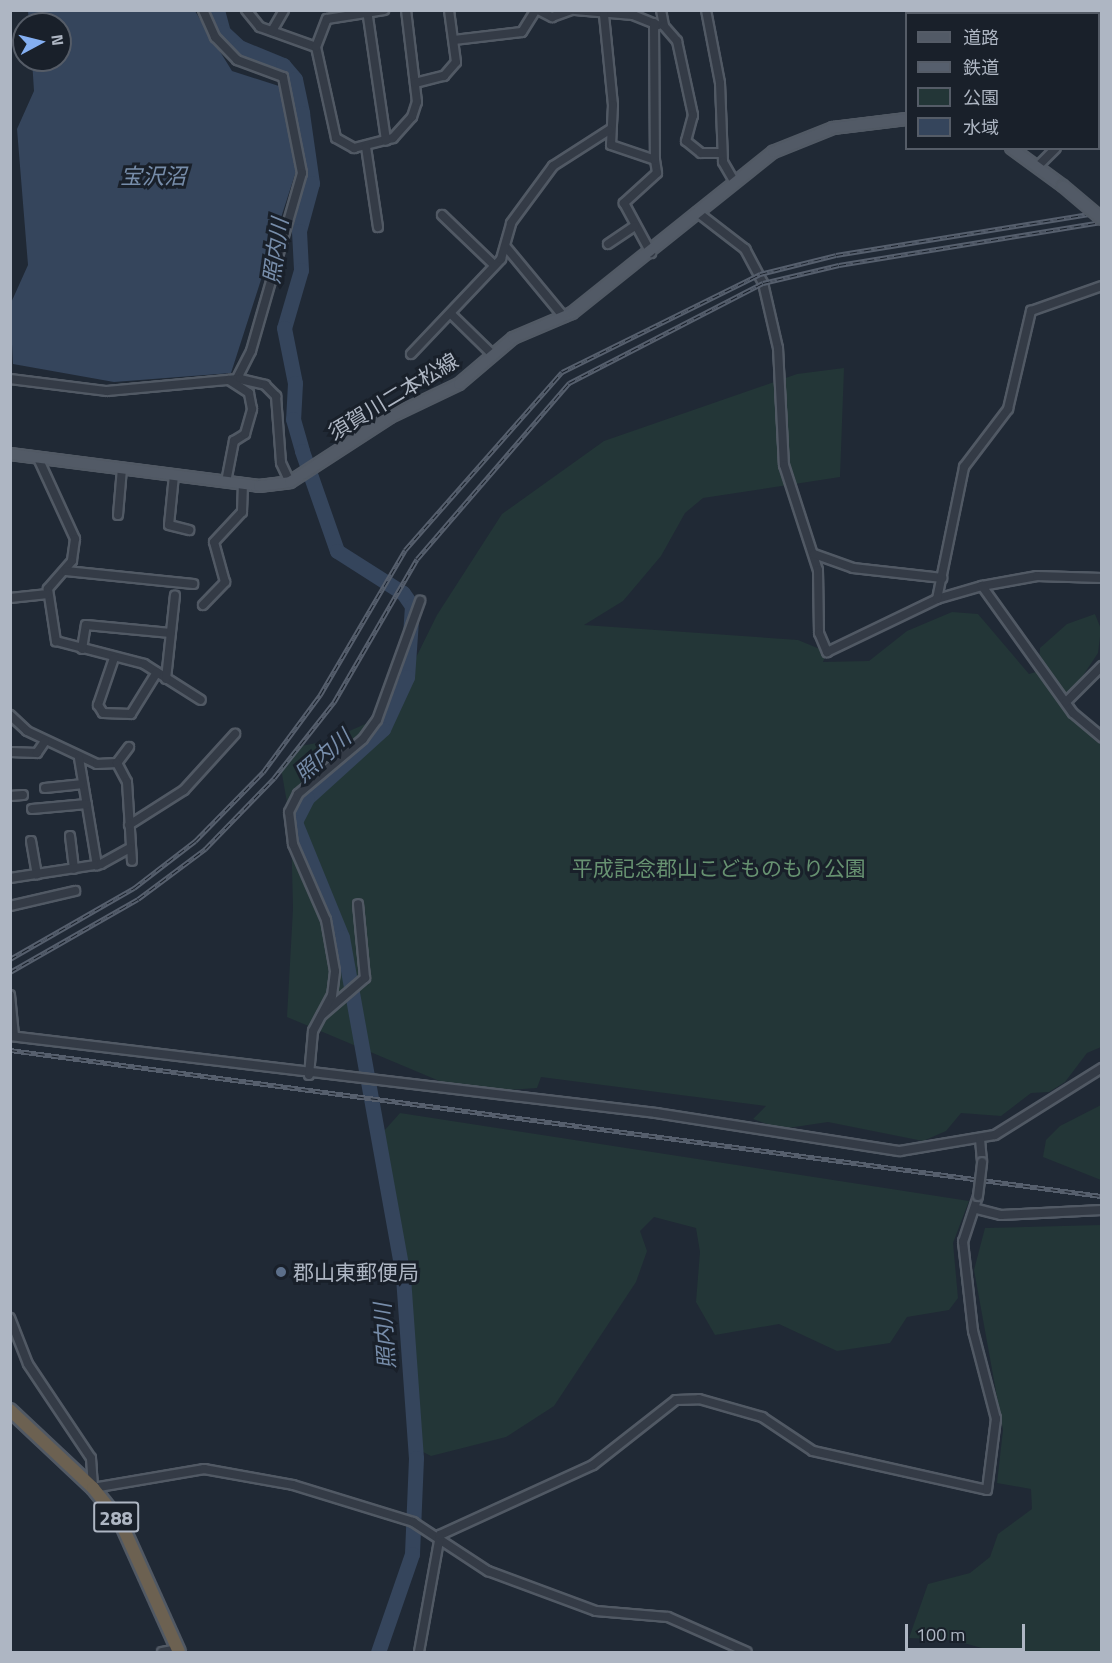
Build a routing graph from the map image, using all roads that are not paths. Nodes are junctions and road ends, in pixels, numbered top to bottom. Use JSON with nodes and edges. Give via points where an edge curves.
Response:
{"nodes":[{"id":1,"x":203,"y":10,"type":"edge"},
{"id":2,"x":246,"y":10,"type":"edge"},
{"id":3,"x":284,"y":10,"type":"edge"},
{"id":4,"x":384,"y":10,"type":"edge"},
{"id":5,"x":406,"y":10,"type":"edge"},
{"id":6,"x":449,"y":10,"type":"edge"},
{"id":7,"x":537,"y":10,"type":"edge"},
{"id":8,"x":570,"y":10,"type":"edge"},
{"id":9,"x":575,"y":10,"type":"edge"},
{"id":10,"x":661,"y":10,"type":"edge"},
{"id":11,"x":706,"y":10,"type":"edge"},
{"id":12,"x":367,"y":12,"type":"edge"},
{"id":13,"x":326,"y":15,"type":"edge"},
{"id":14,"x":604,"y":15,"type":"junction"},
{"id":15,"x":654,"y":23,"type":"junction"},
{"id":16,"x":664,"y":26,"type":"junction"},
{"id":17,"x":272,"y":31,"type":"junction"},
{"id":18,"x":454,"y":40,"type":"junction"},
{"id":19,"x":316,"y":47,"type":"junction"},
{"id":20,"x":415,"y":83,"type":"junction"},
{"id":21,"x":905,"y":119,"type":"edge"},
{"id":22,"x":609,"y":130,"type":"junction"},
{"id":23,"x":386,"y":141,"type":"junction"},
{"id":24,"x":366,"y":147,"type":"junction"},
{"id":25,"x":1014,"y":150,"type":"edge"},
{"id":26,"x":1054,"y":150,"type":"edge"},
{"id":27,"x":722,"y":153,"type":"junction"},
{"id":28,"x":655,"y":160,"type":"junction"},
{"id":29,"x":1038,"y":166,"type":"junction"},
{"id":30,"x":735,"y":183,"type":"junction"},
{"id":31,"x":697,"y":212,"type":"junction"},
{"id":32,"x":442,"y":215,"type":"dead end"},
{"id":33,"x":1101,"y":219,"type":"edge"},
{"id":34,"x":635,"y":226,"type":"junction"},
{"id":35,"x":378,"y":227,"type":"dead end"},
{"id":36,"x":608,"y":244,"type":"dead end"},
{"id":37,"x":506,"y":247,"type":"junction"},
{"id":38,"x":651,"y":253,"type":"junction"},
{"id":39,"x":494,"y":265,"type":"junction"},
{"id":40,"x":1101,"y":286,"type":"edge"},
{"id":41,"x":451,"y":314,"type":"junction"},
{"id":42,"x":564,"y":317,"type":"junction"},
{"id":43,"x":411,"y":354,"type":"dead end"},
{"id":44,"x":491,"y":354,"type":"junction"},
{"id":45,"x":10,"y":380,"type":"edge"},
{"id":46,"x":233,"y":380,"type":"junction"},
{"id":47,"x":10,"y":454,"type":"edge"},
{"id":48,"x":38,"y":458,"type":"junction"},
{"id":49,"x":122,"y":468,"type":"junction"},
{"id":50,"x":174,"y":475,"type":"junction"},
{"id":51,"x":294,"y":479,"type":"junction"},
{"id":52,"x":226,"y":482,"type":"junction"},
{"id":53,"x":243,"y":484,"type":"junction"},
{"id":54,"x":118,"y":515,"type":"dead end"},
{"id":55,"x":189,"y":530,"type":"dead end"},
{"id":56,"x":814,"y":554,"type":"junction"},
{"id":57,"x":66,"y":571,"type":"junction"},
{"id":58,"x":942,"y":578,"type":"junction"},
{"id":59,"x":1101,"y":578,"type":"edge"},
{"id":60,"x":193,"y":584,"type":"dead end"},
{"id":61,"x":982,"y":586,"type":"junction"},
{"id":62,"x":48,"y":594,"type":"junction"},
{"id":63,"x":175,"y":595,"type":"dead end"},
{"id":64,"x":10,"y":598,"type":"edge"},
{"id":65,"x":937,"y":599,"type":"junction"},
{"id":66,"x":420,"y":601,"type":"dead end"},
{"id":67,"x":202,"y":605,"type":"dead end"},
{"id":68,"x":171,"y":633,"type":"junction"},
{"id":69,"x":81,"y":649,"type":"junction"},
{"id":70,"x":114,"y":658,"type":"junction"},
{"id":71,"x":1101,"y":666,"type":"edge"},
{"id":72,"x":157,"y":672,"type":"junction"},
{"id":73,"x":166,"y":679,"type":"junction"},
{"id":74,"x":201,"y":700,"type":"dead end"},
{"id":75,"x":1066,"y":702,"type":"junction"},
{"id":76,"x":10,"y":715,"type":"edge"},
{"id":77,"x":235,"y":734,"type":"dead end"},
{"id":78,"x":1101,"y":737,"type":"edge"},
{"id":79,"x":45,"y":741,"type":"junction"},
{"id":80,"x":129,"y":747,"type":"dead end"},
{"id":81,"x":10,"y":752,"type":"edge"},
{"id":82,"x":79,"y":758,"type":"junction"},
{"id":83,"x":117,"y":763,"type":"junction"},
{"id":84,"x":81,"y":784,"type":"junction"},
{"id":85,"x":45,"y":788,"type":"dead end"},
{"id":86,"x":23,"y":795,"type":"dead end"},
{"id":87,"x":10,"y":796,"type":"edge"},
{"id":88,"x":87,"y":804,"type":"junction"},
{"id":89,"x":32,"y":809,"type":"dead end"},
{"id":90,"x":129,"y":825,"type":"junction"},
{"id":91,"x":70,"y":836,"type":"dead end"},
{"id":92,"x":31,"y":841,"type":"dead end"},
{"id":93,"x":130,"y":848,"type":"junction"},
{"id":94,"x":132,"y":861,"type":"dead end"},
{"id":95,"x":97,"y":865,"type":"junction"},
{"id":96,"x":74,"y":869,"type":"junction"},
{"id":97,"x":37,"y":874,"type":"junction"},
{"id":98,"x":10,"y":878,"type":"edge"},
{"id":99,"x":75,"y":891,"type":"dead end"},
{"id":100,"x":358,"y":904,"type":"dead end"},
{"id":101,"x":10,"y":906,"type":"edge"},
{"id":102,"x":10,"y":995,"type":"edge"},
{"id":103,"x":322,"y":1015,"type":"junction"},
{"id":104,"x":12,"y":1036,"type":"edge"},
{"id":105,"x":1101,"y":1068,"type":"edge"},
{"id":106,"x":309,"y":1075,"type":"junction"},
{"id":107,"x":980,"y":1139,"type":"junction"},
{"id":108,"x":977,"y":1209,"type":"junction"},
{"id":109,"x":1101,"y":1210,"type":"edge"},
{"id":110,"x":10,"y":1318,"type":"edge"},
{"id":111,"x":10,"y":1410,"type":"edge"},
{"id":112,"x":93,"y":1488,"type":"junction"},
{"id":113,"x":439,"y":1537,"type":"junction"},
{"id":114,"x":178,"y":1651,"type":"edge"},
{"id":115,"x":162,"y":1653,"type":"edge"},
{"id":116,"x":419,"y":1653,"type":"edge"},
{"id":117,"x":747,"y":1653,"type":"edge"}],
"edges":[{"from":1,"to":46,"type":"street","via":[[215,38],[237,60],[283,77],[302,173],[251,351]]},
{"from":2,"to":17,"type":"street","via":[[255,23]]},
{"from":3,"to":17,"type":"street"},
{"from":4,"to":12,"type":"street"},
{"from":5,"to":20,"type":"street"},
{"from":6,"to":18,"type":"street"},
{"from":7,"to":8,"type":"street","via":[[552,17]]},
{"from":7,"to":18,"type":"street","via":[[522,32]]},
{"from":9,"to":14,"type":"street"},
{"from":10,"to":16,"type":"street"},
{"from":11,"to":27,"type":"street","via":[[720,83]]},
{"from":12,"to":13,"type":"street"},
{"from":12,"to":23,"type":"street"},
{"from":13,"to":19,"type":"street"},
{"from":14,"to":15,"type":"street","via":[[633,15]]},
{"from":14,"to":22,"type":"street","via":[[613,105]]},
{"from":15,"to":16,"type":"street"},
{"from":15,"to":28,"type":"street"},
{"from":16,"to":27,"type":"street","via":[[677,41],[693,115],[686,141],[701,153]]},
{"from":17,"to":19,"type":"street"},
{"from":18,"to":20,"type":"street","via":[[456,63],[450,73]]},
{"from":19,"to":24,"type":"street","via":[[336,138],[347,146]]},
{"from":20,"to":23,"type":"street","via":[[412,117]]},
{"from":21,"to":30,"type":"main road","name":"須賀川二本松線","via":[[833,128],[792,141]]},
{"from":22,"to":28,"type":"street","via":[[615,150]]},
{"from":22,"to":37,"type":"street","via":[[553,166],[511,223]]},
{"from":23,"to":24,"type":"street"},
{"from":24,"to":35,"type":"street"},
{"from":25,"to":29,"type":"main road"},
{"from":26,"to":29,"type":"street"},
{"from":27,"to":30,"type":"street"},
{"from":28,"to":34,"type":"street","via":[[657,173],[624,203]]},
{"from":29,"to":33,"type":"main road","bridge":true},
{"from":30,"to":31,"type":"main road","name":"須賀川二本松線"},
{"from":31,"to":38,"type":"main road","name":"須賀川二本松線"},
{"from":31,"to":56,"type":"street","via":[[744,249],[763,283],[778,348],[784,465]]},
{"from":32,"to":39,"type":"street"},
{"from":34,"to":36,"type":"street"},
{"from":34,"to":38,"type":"street"},
{"from":37,"to":39,"type":"street"},
{"from":37,"to":42,"type":"street"},
{"from":38,"to":42,"type":"main road","name":"須賀川二本松線"},
{"from":39,"to":41,"type":"street"},
{"from":40,"to":58,"type":"street","via":[[1031,311],[1008,410],[964,466]]},
{"from":41,"to":43,"type":"street"},
{"from":41,"to":44,"type":"street"},
{"from":42,"to":44,"type":"main road","name":"須賀川二本松線"},
{"from":44,"to":51,"type":"main road","name":"須賀川二本松線","via":[[459,384],[390,417]]},
{"from":45,"to":46,"type":"street","via":[[107,391]]},
{"from":46,"to":51,"type":"street","via":[[265,385],[276,396],[279,456]]},
{"from":46,"to":52,"type":"street","via":[[249,393],[252,409],[245,434],[234,441]]},
{"from":47,"to":48,"type":"main road"},
{"from":48,"to":49,"type":"main road"},
{"from":48,"to":57,"type":"street","via":[[75,539]]},
{"from":49,"to":50,"type":"main road"},
{"from":49,"to":54,"type":"street"},
{"from":50,"to":52,"type":"main road"},
{"from":50,"to":55,"type":"street","via":[[169,525]]},
{"from":51,"to":53,"type":"main road"},
{"from":52,"to":53,"type":"main road"},
{"from":53,"to":67,"type":"street","via":[[242,512],[214,542],[225,582]]},
{"from":56,"to":58,"type":"street","via":[[853,568]]},
{"from":56,"to":65,"type":"street","via":[[819,638],[827,652]]},
{"from":57,"to":60,"type":"street"},
{"from":57,"to":62,"type":"street"},
{"from":58,"to":65,"type":"street"},
{"from":59,"to":61,"type":"street","via":[[1037,576]]},
{"from":61,"to":65,"type":"street"},
{"from":61,"to":75,"type":"street"},
{"from":62,"to":64,"type":"street"},
{"from":62,"to":69,"type":"street","via":[[56,641]]},
{"from":63,"to":68,"type":"street"},
{"from":66,"to":103,"type":"street","via":[[377,720],[363,739],[298,794],[289,812],[293,844],[331,941],[334,989]]},
{"from":68,"to":69,"type":"street","via":[[86,625]]},
{"from":68,"to":73,"type":"street"},
{"from":69,"to":70,"type":"street"},
{"from":70,"to":72,"type":"street"},
{"from":70,"to":72,"type":"street","via":[[98,703],[103,713],[131,714]]},
{"from":71,"to":75,"type":"street"},
{"from":72,"to":73,"type":"street"},
{"from":73,"to":74,"type":"street"},
{"from":75,"to":78,"type":"street"},
{"from":76,"to":79,"type":"street"},
{"from":77,"to":90,"type":"street","via":[[184,790]]},
{"from":79,"to":81,"type":"street","via":[[37,753]]},
{"from":79,"to":82,"type":"street"},
{"from":80,"to":83,"type":"street"},
{"from":82,"to":83,"type":"street"},
{"from":82,"to":84,"type":"street"},
{"from":83,"to":90,"type":"street","via":[[127,782]]},
{"from":84,"to":85,"type":"street"},
{"from":84,"to":88,"type":"street"},
{"from":86,"to":87,"type":"street"},
{"from":88,"to":89,"type":"street"},
{"from":88,"to":95,"type":"street"},
{"from":90,"to":93,"type":"street"},
{"from":91,"to":96,"type":"street"},
{"from":92,"to":97,"type":"street"},
{"from":93,"to":94,"type":"street"},
{"from":93,"to":95,"type":"street"},
{"from":95,"to":96,"type":"street"},
{"from":96,"to":97,"type":"street"},
{"from":97,"to":98,"type":"street"},
{"from":99,"to":101,"type":"street"},
{"from":100,"to":103,"type":"street","via":[[365,978]]},
{"from":102,"to":104,"type":"street"},
{"from":103,"to":106,"type":"street","via":[[313,1031]]},
{"from":104,"to":106,"type":"street"},
{"from":105,"to":107,"type":"street","via":[[1008,1130]]},
{"from":106,"to":107,"type":"street","via":[[656,1113],[900,1151]]},
{"from":107,"to":108,"type":"street","bridge":true},
{"from":108,"to":109,"type":"street","via":[[1001,1215]]},
{"from":108,"to":113,"type":"street","via":[[963,1242],[973,1332],[996,1419],[987,1490],[813,1451],[762,1417],[686,1399],[659,1410],[594,1465]]},
{"from":110,"to":112,"type":"street","via":[[32,1371],[91,1458]]},
{"from":111,"to":112,"type":"highway","number":"288"},
{"from":112,"to":113,"type":"street","via":[[215,1469],[332,1495],[413,1522]]},
{"from":112,"to":114,"type":"highway","number":"288","via":[[121,1523]]},
{"from":113,"to":116,"type":"street"},
{"from":113,"to":117,"type":"street","via":[[502,1576],[603,1613],[668,1617]]},
{"from":114,"to":115,"type":"street"}]}
